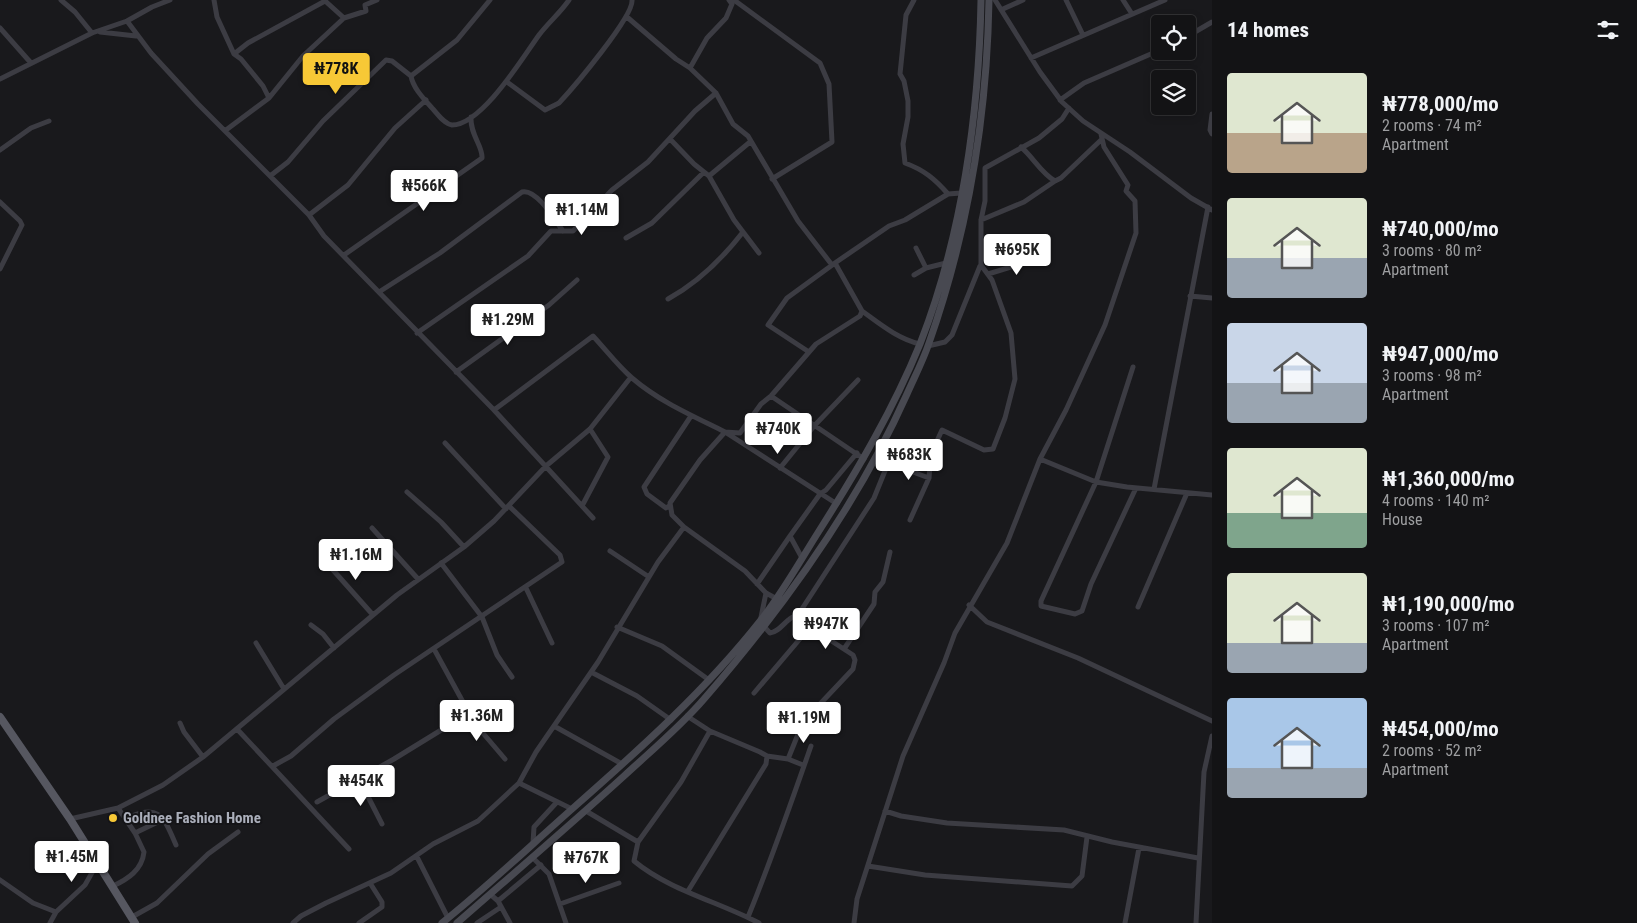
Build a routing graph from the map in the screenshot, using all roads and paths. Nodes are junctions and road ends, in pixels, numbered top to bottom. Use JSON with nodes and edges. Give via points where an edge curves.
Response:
{"nodes":[{"id":1,"x":61,"y":0,"type":"edge"},
{"id":2,"x":170,"y":0,"type":"edge"},
{"id":3,"x":214,"y":0,"type":"edge"},
{"id":4,"x":324,"y":0,"type":"edge"},
{"id":5,"x":376,"y":0,"type":"edge"},
{"id":6,"x":490,"y":0,"type":"edge"},
{"id":7,"x":569,"y":0,"type":"edge"},
{"id":8,"x":632,"y":0,"type":"edge"},
{"id":9,"x":729,"y":0,"type":"edge"},
{"id":10,"x":734,"y":0,"type":"edge"},
{"id":11,"x":914,"y":0,"type":"edge"},
{"id":12,"x":981,"y":0,"type":"edge"},
{"id":13,"x":989,"y":0,"type":"edge"},
{"id":14,"x":995,"y":0,"type":"edge"},
{"id":15,"x":1023,"y":0,"type":"edge"},
{"id":16,"x":1066,"y":0,"type":"edge"},
{"id":17,"x":1124,"y":0,"type":"edge"},
{"id":18,"x":1165,"y":0,"type":"edge"},
{"id":19,"x":1002,"y":9,"type":"junction"},
{"id":20,"x":1132,"y":14,"type":"junction"},
{"id":21,"x":627,"y":17,"type":"junction"},
{"id":22,"x":344,"y":18,"type":"junction"},
{"id":23,"x":127,"y":21,"type":"junction"},
{"id":24,"x":1212,"y":22,"type":"edge"},
{"id":25,"x":0,"y":28,"type":"edge"},
{"id":26,"x":1196,"y":31,"type":"edge"},
{"id":27,"x":94,"y":32,"type":"junction"},
{"id":28,"x":1083,"y":35,"type":"junction"},
{"id":29,"x":136,"y":36,"type":"junction"},
{"id":30,"x":234,"y":54,"type":"junction"},
{"id":31,"x":1151,"y":54,"type":"edge"},
{"id":32,"x":1032,"y":58,"type":"junction"},
{"id":33,"x":31,"y":63,"type":"junction"},
{"id":34,"x":690,"y":68,"type":"junction"},
{"id":35,"x":411,"y":76,"type":"junction"},
{"id":36,"x":0,"y":79,"type":"edge"},
{"id":37,"x":507,"y":82,"type":"junction"},
{"id":38,"x":716,"y":93,"type":"junction"},
{"id":39,"x":269,"y":98,"type":"junction"},
{"id":40,"x":426,"y":100,"type":"junction"},
{"id":41,"x":1060,"y":100,"type":"junction"},
{"id":42,"x":1069,"y":108,"type":"junction"},
{"id":43,"x":1212,"y":114,"type":"edge"},
{"id":44,"x":471,"y":116,"type":"junction"},
{"id":45,"x":49,"y":121,"type":"dead end"},
{"id":46,"x":226,"y":130,"type":"junction"},
{"id":47,"x":1212,"y":134,"type":"edge"},
{"id":48,"x":1101,"y":137,"type":"junction"},
{"id":49,"x":670,"y":139,"type":"junction"},
{"id":50,"x":750,"y":142,"type":"junction"},
{"id":51,"x":1021,"y":147,"type":"junction"},
{"id":52,"x":0,"y":150,"type":"edge"},
{"id":53,"x":706,"y":174,"type":"junction"},
{"id":54,"x":270,"y":176,"type":"junction"},
{"id":55,"x":772,"y":179,"type":"junction"},
{"id":56,"x":1055,"y":181,"type":"junction"},
{"id":57,"x":961,"y":193,"type":"junction"},
{"id":58,"x":948,"y":194,"type":"junction"},
{"id":59,"x":0,"y":202,"type":"edge"},
{"id":60,"x":1210,"y":209,"type":"edge"},
{"id":61,"x":309,"y":215,"type":"junction"},
{"id":62,"x":981,"y":220,"type":"junction"},
{"id":63,"x":563,"y":230,"type":"junction"},
{"id":64,"x":743,"y":232,"type":"junction"},
{"id":65,"x":626,"y":238,"type":"dead end"},
{"id":66,"x":916,"y":248,"type":"dead end"},
{"id":67,"x":759,"y":253,"type":"dead end"},
{"id":68,"x":344,"y":255,"type":"junction"},
{"id":69,"x":1041,"y":258,"type":"dead end"},
{"id":70,"x":835,"y":263,"type":"junction"},
{"id":71,"x":946,"y":263,"type":"junction"},
{"id":72,"x":980,"y":265,"type":"junction"},
{"id":73,"x":926,"y":268,"type":"junction"},
{"id":74,"x":0,"y":269,"type":"edge"},
{"id":75,"x":988,"y":274,"type":"junction"},
{"id":76,"x":914,"y":275,"type":"dead end"},
{"id":77,"x":577,"y":280,"type":"dead end"},
{"id":78,"x":379,"y":292,"type":"junction"},
{"id":79,"x":1190,"y":296,"type":"junction"},
{"id":80,"x":1212,"y":298,"type":"edge"},
{"id":81,"x":668,"y":299,"type":"dead end"},
{"id":82,"x":862,"y":310,"type":"junction"},
{"id":83,"x":417,"y":333,"type":"junction"},
{"id":84,"x":920,"y":344,"type":"junction"},
{"id":85,"x":928,"y":346,"type":"junction"},
{"id":86,"x":809,"y":352,"type":"junction"},
{"id":87,"x":1133,"y":367,"type":"dead end"},
{"id":88,"x":456,"y":372,"type":"junction"},
{"id":89,"x":631,"y":377,"type":"junction"},
{"id":90,"x":858,"y":380,"type":"dead end"},
{"id":91,"x":771,"y":396,"type":"junction"},
{"id":92,"x":494,"y":410,"type":"junction"},
{"id":93,"x":691,"y":416,"type":"junction"},
{"id":94,"x":816,"y":425,"type":"junction"},
{"id":95,"x":590,"y":429,"type":"junction"},
{"id":96,"x":725,"y":432,"type":"junction"},
{"id":97,"x":445,"y":443,"type":"dead end"},
{"id":98,"x":857,"y":453,"type":"junction"},
{"id":99,"x":878,"y":454,"type":"junction"},
{"id":100,"x":864,"y":459,"type":"junction"},
{"id":101,"x":1040,"y":459,"type":"junction"},
{"id":102,"x":889,"y":461,"type":"junction"},
{"id":103,"x":546,"y":466,"type":"junction"},
{"id":104,"x":780,"y":468,"type":"junction"},
{"id":105,"x":928,"y":478,"type":"junction"},
{"id":106,"x":1096,"y":482,"type":"junction"},
{"id":107,"x":1136,"y":488,"type":"junction"},
{"id":108,"x":1154,"y":490,"type":"junction"},
{"id":109,"x":407,"y":492,"type":"dead end"},
{"id":110,"x":1187,"y":493,"type":"junction"},
{"id":111,"x":820,"y":494,"type":"junction"},
{"id":112,"x":1212,"y":495,"type":"edge"},
{"id":113,"x":837,"y":504,"type":"junction"},
{"id":114,"x":582,"y":506,"type":"junction"},
{"id":115,"x":669,"y":506,"type":"junction"},
{"id":116,"x":508,"y":508,"type":"junction"},
{"id":117,"x":593,"y":518,"type":"dead end"},
{"id":118,"x":910,"y":520,"type":"dead end"},
{"id":119,"x":684,"y":527,"type":"junction"},
{"id":120,"x":372,"y":528,"type":"dead end"},
{"id":121,"x":790,"y":536,"type":"junction"},
{"id":122,"x":464,"y":547,"type":"junction"},
{"id":123,"x":610,"y":551,"type":"dead end"},
{"id":124,"x":890,"y":552,"type":"dead end"},
{"id":125,"x":802,"y":558,"type":"junction"},
{"id":126,"x":325,"y":561,"type":"dead end"},
{"id":127,"x":441,"y":563,"type":"junction"},
{"id":128,"x":649,"y":577,"type":"junction"},
{"id":129,"x":418,"y":579,"type":"junction"},
{"id":130,"x":757,"y":584,"type":"junction"},
{"id":131,"x":526,"y":588,"type":"junction"},
{"id":132,"x":766,"y":593,"type":"junction"},
{"id":133,"x":777,"y":599,"type":"junction"},
{"id":134,"x":969,"y":605,"type":"junction"},
{"id":135,"x":1138,"y":607,"type":"dead end"},
{"id":136,"x":373,"y":615,"type":"junction"},
{"id":137,"x":798,"y":615,"type":"junction"},
{"id":138,"x":482,"y":617,"type":"junction"},
{"id":139,"x":760,"y":622,"type":"junction"},
{"id":140,"x":312,"y":625,"type":"dead end"},
{"id":141,"x":618,"y":627,"type":"junction"},
{"id":142,"x":810,"y":627,"type":"junction"},
{"id":143,"x":764,"y":629,"type":"junction"},
{"id":144,"x":256,"y":643,"type":"dead end"},
{"id":145,"x":552,"y":643,"type":"dead end"},
{"id":146,"x":334,"y":648,"type":"junction"},
{"id":147,"x":434,"y":649,"type":"junction"},
{"id":148,"x":844,"y":649,"type":"junction"},
{"id":149,"x":591,"y":672,"type":"junction"},
{"id":150,"x":512,"y":677,"type":"dead end"},
{"id":151,"x":709,"y":680,"type":"junction"},
{"id":152,"x":284,"y":689,"type":"junction"},
{"id":153,"x":754,"y":693,"type":"dead end"},
{"id":154,"x":465,"y":712,"type":"junction"},
{"id":155,"x":687,"y":716,"type":"junction"},
{"id":156,"x":0,"y":717,"type":"edge"},
{"id":157,"x":671,"y":720,"type":"junction"},
{"id":158,"x":1212,"y":721,"type":"edge"},
{"id":159,"x":180,"y":723,"type":"dead end"},
{"id":160,"x":554,"y":726,"type":"junction"},
{"id":161,"x":236,"y":729,"type":"junction"},
{"id":162,"x":710,"y":731,"type":"junction"},
{"id":163,"x":1212,"y":736,"type":"edge"},
{"id":164,"x":811,"y":746,"type":"dead end"},
{"id":165,"x":767,"y":756,"type":"junction"},
{"id":166,"x":203,"y":758,"type":"junction"},
{"id":167,"x":505,"y":759,"type":"dead end"},
{"id":168,"x":788,"y":759,"type":"junction"},
{"id":169,"x":622,"y":764,"type":"junction"},
{"id":170,"x":803,"y":765,"type":"junction"},
{"id":171,"x":273,"y":766,"type":"junction"},
{"id":172,"x":359,"y":779,"type":"junction"},
{"id":173,"x":519,"y":783,"type":"junction"},
{"id":174,"x":317,"y":802,"type":"dead end"},
{"id":175,"x":557,"y":802,"type":"junction"},
{"id":176,"x":118,"y":808,"type":"junction"},
{"id":177,"x":572,"y":809,"type":"junction"},
{"id":178,"x":586,"y":811,"type":"junction"},
{"id":179,"x":885,"y":812,"type":"junction"},
{"id":180,"x":70,"y":819,"type":"junction"},
{"id":181,"x":125,"y":819,"type":"junction"},
{"id":182,"x":164,"y":819,"type":"junction"},
{"id":183,"x":382,"y":824,"type":"dead end"},
{"id":184,"x":238,"y":832,"type":"dead end"},
{"id":185,"x":135,"y":833,"type":"junction"},
{"id":186,"x":1087,"y":837,"type":"junction"},
{"id":187,"x":638,"y":842,"type":"junction"},
{"id":188,"x":176,"y":844,"type":"dead end"},
{"id":189,"x":533,"y":844,"type":"junction"},
{"id":190,"x":1139,"y":848,"type":"junction"},
{"id":191,"x":350,"y":849,"type":"dead end"},
{"id":192,"x":417,"y":857,"type":"junction"},
{"id":193,"x":532,"y":858,"type":"junction"},
{"id":194,"x":1198,"y":858,"type":"junction"},
{"id":195,"x":98,"y":862,"type":"junction"},
{"id":196,"x":541,"y":865,"type":"junction"},
{"id":197,"x":868,"y":866,"type":"junction"},
{"id":198,"x":0,"y":880,"type":"edge"},
{"id":199,"x":370,"y":883,"type":"junction"},
{"id":200,"x":619,"y":883,"type":"dead end"},
{"id":201,"x":113,"y":886,"type":"junction"},
{"id":202,"x":688,"y":891,"type":"junction"},
{"id":203,"x":490,"y":894,"type":"junction"},
{"id":204,"x":498,"y":901,"type":"junction"},
{"id":205,"x":560,"y":904,"type":"junction"},
{"id":206,"x":502,"y":907,"type":"junction"},
{"id":207,"x":56,"y":912,"type":"junction"},
{"id":208,"x":748,"y":917,"type":"junction"},
{"id":209,"x":133,"y":920,"type":"edge"},
{"id":210,"x":445,"y":921,"type":"edge"},
{"id":211,"x":50,"y":923,"type":"edge"},
{"id":212,"x":293,"y":923,"type":"edge"},
{"id":213,"x":359,"y":923,"type":"edge"},
{"id":214,"x":457,"y":923,"type":"edge"},
{"id":215,"x":477,"y":923,"type":"edge"},
{"id":216,"x":510,"y":923,"type":"edge"},
{"id":217,"x":566,"y":923,"type":"edge"},
{"id":218,"x":760,"y":923,"type":"edge"},
{"id":219,"x":854,"y":923,"type":"edge"},
{"id":220,"x":1125,"y":923,"type":"edge"},
{"id":221,"x":1196,"y":923,"type":"edge"}],
"edges":[{"from":1,"to":27,"type":"street"},
{"from":2,"to":23,"type":"street"},
{"from":3,"to":30,"type":"street","via":[[226,40]]},
{"from":4,"to":22,"type":"street"},
{"from":4,"to":30,"type":"street"},
{"from":5,"to":22,"type":"street","via":[[365,5],[366,11]]},
{"from":6,"to":35,"type":"street","via":[[457,40]]},
{"from":7,"to":37,"type":"street","via":[[515,66]]},
{"from":8,"to":21,"type":"street","via":[[632,9]]},
{"from":9,"to":34,"type":"street","via":[[732,4],[726,18],[707,38]]},
{"from":10,"to":55,"type":"street","via":[[820,63],[829,84],[832,142]]},
{"from":11,"to":58,"type":"street","via":[[906,15],[900,74],[908,101],[903,144],[905,164],[921,169]]},
{"from":12,"to":57,"type":"main road","via":[[979,71],[972,136]]},
{"from":13,"to":85,"type":"main road","via":[[988,60],[970,200]]},
{"from":14,"to":19,"type":"street"},
{"from":15,"to":19,"type":"street"},
{"from":16,"to":28,"type":"street"},
{"from":17,"to":20,"type":"street"},
{"from":18,"to":20,"type":"street"},
{"from":19,"to":32,"type":"street"},
{"from":20,"to":28,"type":"street"},
{"from":21,"to":34,"type":"street"},
{"from":21,"to":37,"type":"street","via":[[571,90],[551,109],[542,109]]},
{"from":22,"to":39,"type":"street","via":[[304,56]]},
{"from":23,"to":27,"type":"street"},
{"from":23,"to":29,"type":"street"},
{"from":24,"to":26,"type":"street"},
{"from":25,"to":33,"type":"street"},
{"from":27,"to":29,"type":"street"},
{"from":27,"to":33,"type":"street"},
{"from":28,"to":32,"type":"street"},
{"from":29,"to":46,"type":"street"},
{"from":30,"to":39,"type":"street","via":[[263,86]]},
{"from":31,"to":41,"type":"street","via":[[1084,83]]},
{"from":32,"to":41,"type":"street"},
{"from":33,"to":36,"type":"street"},
{"from":34,"to":38,"type":"street"},
{"from":35,"to":40,"type":"street"},
{"from":35,"to":54,"type":"street","via":[[392,61],[382,62],[323,121],[288,162]]},
{"from":37,"to":44,"type":"street"},
{"from":38,"to":49,"type":"street"},
{"from":38,"to":50,"type":"street","via":[[733,124],[748,136]]},
{"from":39,"to":46,"type":"street"},
{"from":40,"to":44,"type":"street","via":[[450,124]]},
{"from":40,"to":61,"type":"street","via":[[395,128],[348,185]]},
{"from":41,"to":42,"type":"street"},
{"from":42,"to":48,"type":"street"},
{"from":42,"to":51,"type":"street","via":[[1062,119],[1039,138]]},
{"from":43,"to":47,"type":"street"},
{"from":44,"to":68,"type":"street","via":[[472,133],[482,158]]},
{"from":45,"to":52,"type":"street","via":[[31,128]]},
{"from":46,"to":54,"type":"street"},
{"from":48,"to":56,"type":"street"},
{"from":48,"to":60,"type":"street","via":[[1130,152]]},
{"from":48,"to":101,"type":"street","via":[[1128,185],[1126,191],[1135,201],[1136,233],[1105,325]]},
{"from":49,"to":53,"type":"street"},
{"from":49,"to":63,"type":"street","via":[[648,162],[612,190],[573,231]]},
{"from":50,"to":53,"type":"street"},
{"from":50,"to":55,"type":"street"},
{"from":51,"to":56,"type":"street"},
{"from":51,"to":62,"type":"street","via":[[985,168],[985,201]]},
{"from":53,"to":64,"type":"street"},
{"from":53,"to":65,"type":"street","via":[[652,223]]},
{"from":54,"to":61,"type":"street"},
{"from":55,"to":70,"type":"street","via":[[801,225],[832,265]]},
{"from":56,"to":62,"type":"street","via":[[1024,202]]},
{"from":57,"to":58,"type":"street"},
{"from":57,"to":71,"type":"main road"},
{"from":58,"to":70,"type":"street","via":[[889,226]]},
{"from":59,"to":74,"type":"street","via":[[22,226]]},
{"from":60,"to":79,"type":"street"},
{"from":61,"to":68,"type":"street","via":[[324,236]]},
{"from":62,"to":72,"type":"street"},
{"from":63,"to":78,"type":"street","via":[[543,204],[530,193],[522,192],[440,253]]},
{"from":63,"to":83,"type":"street","via":[[551,231],[528,256]]},
{"from":64,"to":67,"type":"street"},
{"from":64,"to":81,"type":"street","via":[[721,260]]},
{"from":66,"to":73,"type":"street"},
{"from":68,"to":78,"type":"street"},
{"from":69,"to":75,"type":"street"},
{"from":70,"to":82,"type":"street"},
{"from":70,"to":86,"type":"street","via":[[787,298],[768,325]]},
{"from":71,"to":73,"type":"street"},
{"from":71,"to":84,"type":"main road"},
{"from":72,"to":75,"type":"street"},
{"from":72,"to":85,"type":"street","via":[[952,335],[945,342]]},
{"from":73,"to":76,"type":"street"},
{"from":75,"to":105,"type":"street","via":[[1012,339],[1016,379],[993,449],[984,450],[942,430],[932,454]]},
{"from":77,"to":88,"type":"street","via":[[549,305]]},
{"from":78,"to":83,"type":"street"},
{"from":79,"to":80,"type":"street"},
{"from":79,"to":108,"type":"street"},
{"from":82,"to":84,"type":"street","via":[[908,341]]},
{"from":82,"to":86,"type":"street","via":[[860,316],[825,337]]},
{"from":83,"to":88,"type":"street"},
{"from":84,"to":100,"type":"main road"},
{"from":85,"to":99,"type":"main road"},
{"from":86,"to":91,"type":"street"},
{"from":87,"to":106,"type":"street"},
{"from":88,"to":92,"type":"street"},
{"from":89,"to":92,"type":"street","via":[[592,336]]},
{"from":89,"to":93,"type":"street"},
{"from":89,"to":95,"type":"street"},
{"from":90,"to":94,"type":"street"},
{"from":91,"to":94,"type":"street"},
{"from":91,"to":96,"type":"street","via":[[761,404],[740,433]]},
{"from":92,"to":103,"type":"street"},
{"from":93,"to":96,"type":"street"},
{"from":93,"to":115,"type":"street","via":[[644,487],[647,494],[666,508]]},
{"from":94,"to":98,"type":"street"},
{"from":94,"to":104,"type":"street"},
{"from":95,"to":103,"type":"street"},
{"from":95,"to":114,"type":"street","via":[[608,456]]},
{"from":96,"to":104,"type":"street"},
{"from":96,"to":115,"type":"street","via":[[700,460]]},
{"from":97,"to":116,"type":"street"},
{"from":98,"to":100,"type":"street"},
{"from":98,"to":111,"type":"street"},
{"from":99,"to":102,"type":"street"},
{"from":99,"to":143,"type":"main road","via":[[816,557]]},
{"from":100,"to":113,"type":"main road"},
{"from":101,"to":106,"type":"street"},
{"from":101,"to":134,"type":"street","via":[[1007,543]]},
{"from":102,"to":105,"type":"street"},
{"from":102,"to":137,"type":"street","via":[[874,498]]},
{"from":103,"to":114,"type":"street"},
{"from":103,"to":116,"type":"street"},
{"from":104,"to":111,"type":"street"},
{"from":105,"to":118,"type":"street"},
{"from":106,"to":107,"type":"street"},
{"from":106,"to":107,"type":"street","via":[[1041,601],[1044,608],[1076,614],[1082,611],[1091,584]]},
{"from":107,"to":108,"type":"street"},
{"from":108,"to":110,"type":"street"},
{"from":109,"to":122,"type":"street"},
{"from":110,"to":112,"type":"street"},
{"from":110,"to":135,"type":"street"},
{"from":111,"to":113,"type":"street"},
{"from":111,"to":121,"type":"street"},
{"from":113,"to":125,"type":"main road"},
{"from":114,"to":117,"type":"street"},
{"from":115,"to":119,"type":"street","via":[[672,515]]},
{"from":116,"to":122,"type":"street"},
{"from":116,"to":131,"type":"street","via":[[562,558],[562,562]]},
{"from":119,"to":128,"type":"street"},
{"from":119,"to":130,"type":"street"},
{"from":120,"to":129,"type":"street"},
{"from":121,"to":125,"type":"street"},
{"from":121,"to":130,"type":"street"},
{"from":122,"to":127,"type":"street"},
{"from":123,"to":128,"type":"street"},
{"from":124,"to":148,"type":"street","via":[[883,582],[875,592],[874,604]]},
{"from":125,"to":133,"type":"main road"},
{"from":126,"to":136,"type":"street"},
{"from":127,"to":129,"type":"street"},
{"from":127,"to":138,"type":"street"},
{"from":128,"to":141,"type":"street"},
{"from":129,"to":136,"type":"street"},
{"from":130,"to":132,"type":"street"},
{"from":131,"to":138,"type":"street"},
{"from":131,"to":145,"type":"street"},
{"from":132,"to":133,"type":"street"},
{"from":132,"to":139,"type":"street"},
{"from":133,"to":139,"type":"main road"},
{"from":134,"to":158,"type":"street","via":[[987,622],[1078,658]]},
{"from":134,"to":179,"type":"street","via":[[954,633],[903,756]]},
{"from":136,"to":146,"type":"street"},
{"from":137,"to":142,"type":"street"},
{"from":137,"to":143,"type":"street","via":[[791,617],[775,632]]},
{"from":138,"to":147,"type":"street"},
{"from":138,"to":150,"type":"street","via":[[497,655]]},
{"from":139,"to":143,"type":"street"},
{"from":139,"to":151,"type":"main road"},
{"from":140,"to":146,"type":"street"},
{"from":141,"to":149,"type":"street"},
{"from":141,"to":151,"type":"street","via":[[662,646]]},
{"from":142,"to":148,"type":"street"},
{"from":142,"to":153,"type":"street"},
{"from":143,"to":155,"type":"main road"},
{"from":144,"to":152,"type":"street"},
{"from":146,"to":152,"type":"street"},
{"from":147,"to":154,"type":"street","via":[[463,702]]},
{"from":147,"to":171,"type":"street"},
{"from":148,"to":168,"type":"street","via":[[856,660],[853,669],[803,722]]},
{"from":149,"to":157,"type":"street","via":[[637,696]]},
{"from":149,"to":160,"type":"street"},
{"from":151,"to":157,"type":"main road"},
{"from":152,"to":161,"type":"street"},
{"from":154,"to":167,"type":"street"},
{"from":154,"to":172,"type":"street","via":[[464,716]]},
{"from":155,"to":162,"type":"street"},
{"from":155,"to":178,"type":"main road"},
{"from":156,"to":180,"type":"main road"},
{"from":157,"to":169,"type":"main road"},
{"from":159,"to":166,"type":"street"},
{"from":160,"to":169,"type":"street"},
{"from":160,"to":173,"type":"street"},
{"from":161,"to":166,"type":"street"},
{"from":161,"to":171,"type":"street"},
{"from":162,"to":165,"type":"street"},
{"from":162,"to":187,"type":"street","via":[[681,782]]},
{"from":163,"to":194,"type":"street","via":[[1204,772]]},
{"from":164,"to":170,"type":"street"},
{"from":165,"to":168,"type":"street"},
{"from":165,"to":202,"type":"street","via":[[765,766]]},
{"from":166,"to":176,"type":"street","via":[[163,785]]},
{"from":168,"to":170,"type":"street"},
{"from":169,"to":177,"type":"main road"},
{"from":170,"to":208,"type":"street","via":[[789,813]]},
{"from":171,"to":191,"type":"street"},
{"from":172,"to":174,"type":"street"},
{"from":172,"to":183,"type":"street"},
{"from":173,"to":175,"type":"street"},
{"from":173,"to":192,"type":"street","via":[[478,820],[433,844]]},
{"from":175,"to":177,"type":"street"},
{"from":175,"to":189,"type":"street","via":[[534,827]]},
{"from":176,"to":180,"type":"street"},
{"from":176,"to":181,"type":"street"},
{"from":177,"to":189,"type":"main road"},
{"from":178,"to":187,"type":"street"},
{"from":178,"to":193,"type":"main road"},
{"from":179,"to":186,"type":"street","via":[[947,823],[1064,830]]},
{"from":179,"to":197,"type":"street"},
{"from":180,"to":195,"type":"main road"},
{"from":181,"to":182,"type":"street","via":[[145,810]]},
{"from":181,"to":185,"type":"street"},
{"from":182,"to":185,"type":"street"},
{"from":182,"to":188,"type":"street"},
{"from":184,"to":209,"type":"street"},
{"from":185,"to":201,"type":"street","via":[[144,852],[142,861],[129,878]]},
{"from":186,"to":190,"type":"street"},
{"from":186,"to":197,"type":"street","via":[[1082,876],[1072,886],[925,875]]},
{"from":187,"to":202,"type":"street","via":[[634,861]]},
{"from":189,"to":210,"type":"main road"},
{"from":190,"to":194,"type":"street"},
{"from":190,"to":220,"type":"street"},
{"from":192,"to":199,"type":"street"},
{"from":192,"to":210,"type":"street"},
{"from":193,"to":196,"type":"street"},
{"from":193,"to":203,"type":"main road"},
{"from":194,"to":221,"type":"street"},
{"from":195,"to":201,"type":"main road"},
{"from":195,"to":207,"type":"street","via":[[84,885]]},
{"from":196,"to":204,"type":"street"},
{"from":196,"to":205,"type":"street","via":[[549,874]]},
{"from":197,"to":219,"type":"street","via":[[857,898]]},
{"from":198,"to":207,"type":"street","via":[[33,902]]},
{"from":199,"to":212,"type":"street","via":[[326,903]]},
{"from":199,"to":213,"type":"street","via":[[382,907]]},
{"from":200,"to":205,"type":"street"},
{"from":201,"to":209,"type":"main road"},
{"from":202,"to":208,"type":"street"},
{"from":203,"to":204,"type":"street"},
{"from":203,"to":214,"type":"main road"},
{"from":204,"to":206,"type":"street"},
{"from":205,"to":217,"type":"street"},
{"from":206,"to":215,"type":"street"},
{"from":206,"to":216,"type":"street"},
{"from":207,"to":211,"type":"street"},
{"from":208,"to":218,"type":"street"}]}
